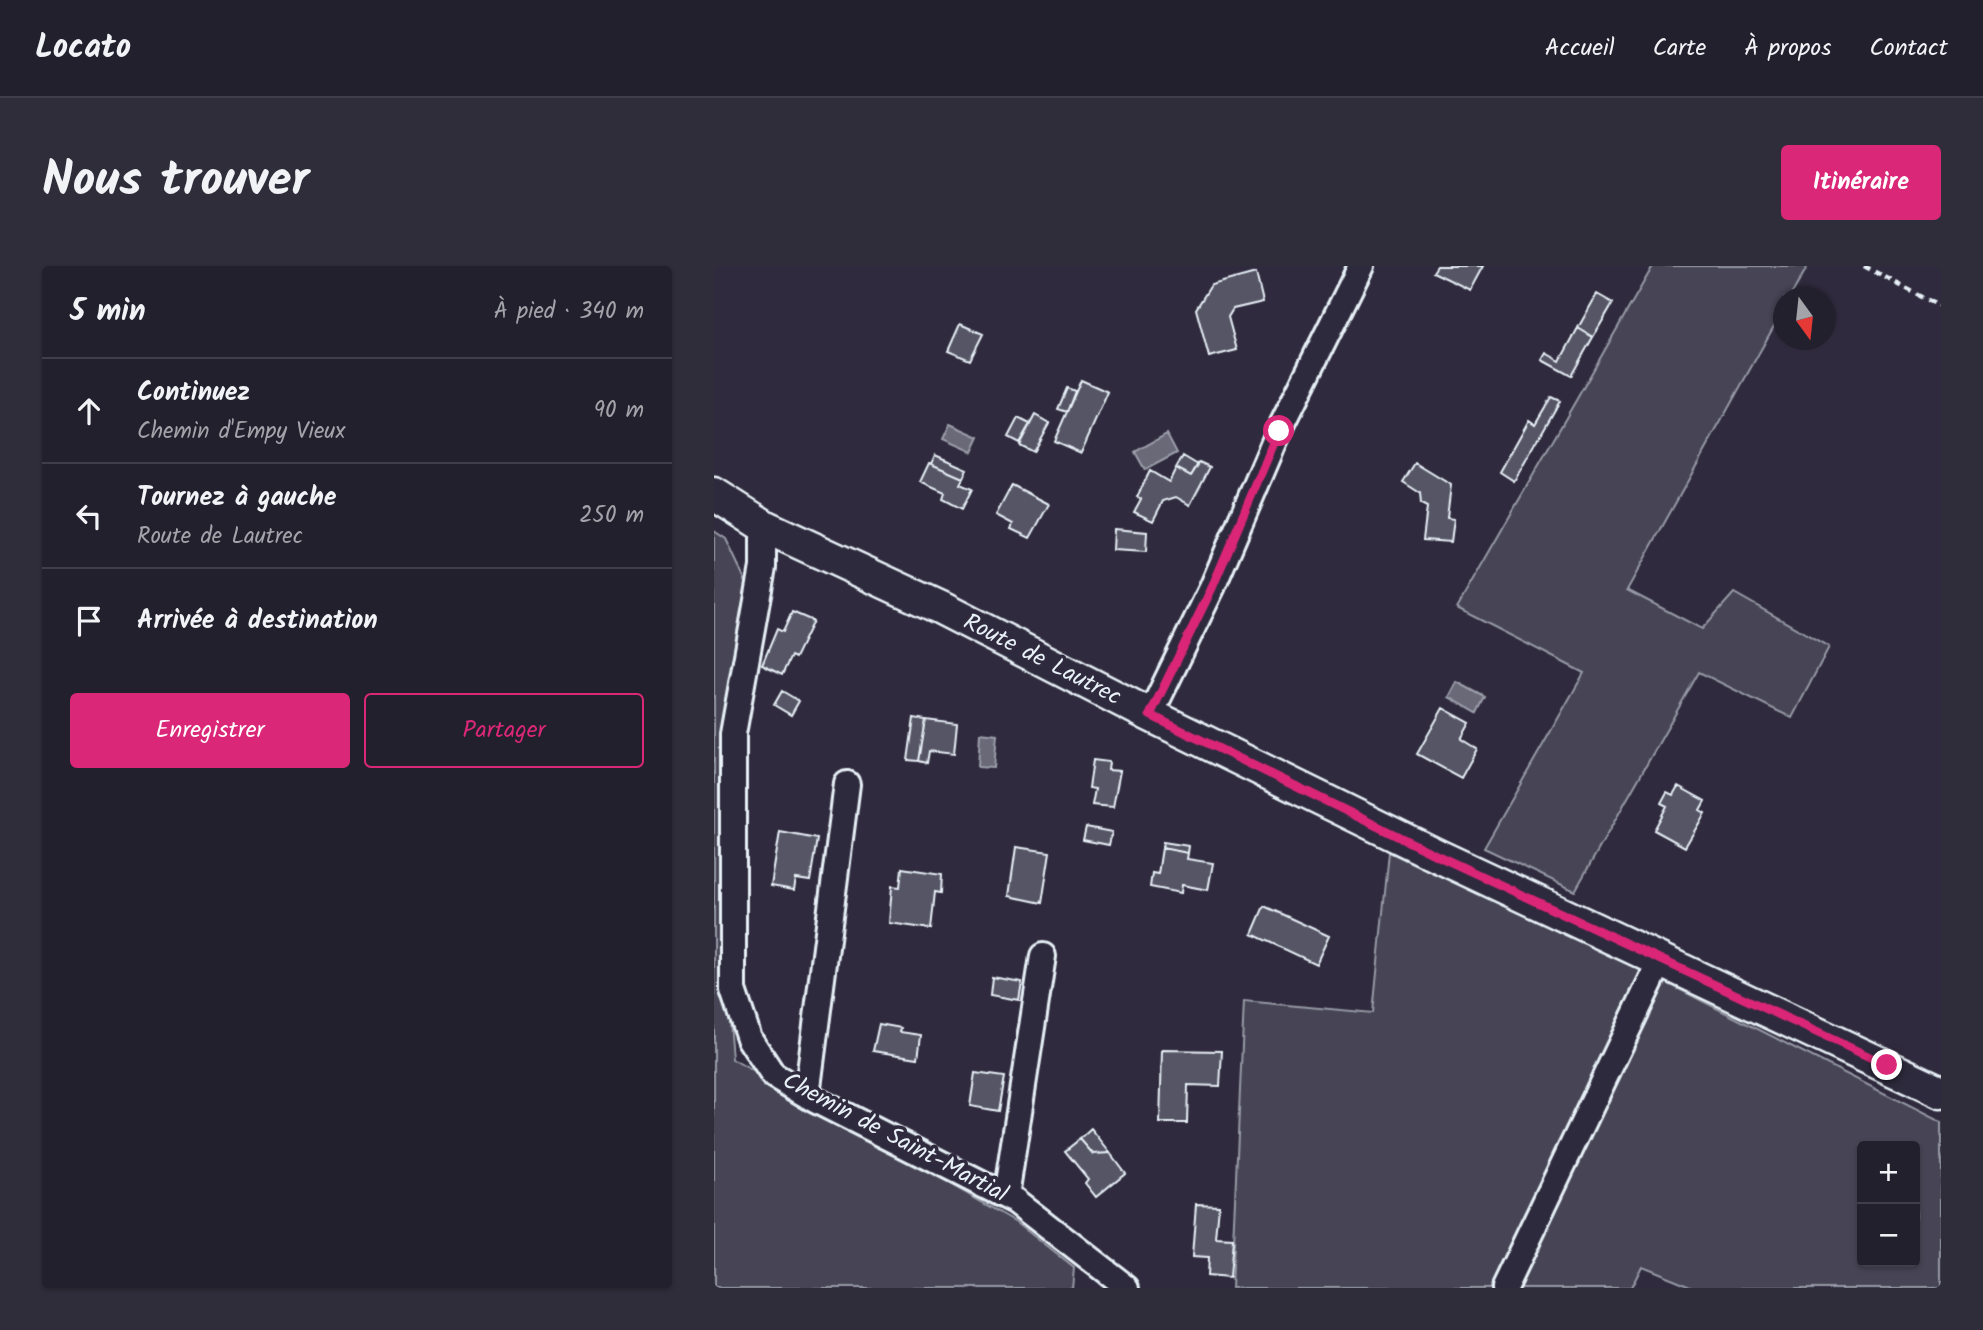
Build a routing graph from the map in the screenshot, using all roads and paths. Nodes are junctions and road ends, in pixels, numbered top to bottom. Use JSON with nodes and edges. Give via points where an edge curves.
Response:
{"nodes":[{"id":1,"x":1360,"y":266,"type":"edge"},
{"id":2,"x":1864,"y":266,"type":"edge"},
{"id":3,"x":1941,"y":307,"type":"edge"},
{"id":4,"x":714,"y":494,"type":"edge"},
{"id":5,"x":766,"y":527,"type":"junction"},
{"id":6,"x":1150,"y":715,"type":"junction"},
{"id":7,"x":847,"y":785,"type":"dead end"},
{"id":8,"x":1043,"y":956,"type":"dead end"},
{"id":9,"x":1661,"y":960,"type":"junction"},
{"id":10,"x":1941,"y":1092,"type":"edge"},
{"id":11,"x":807,"y":1096,"type":"junction"},
{"id":12,"x":1006,"y":1196,"type":"junction"},
{"id":13,"x":1127,"y":1288,"type":"edge"},
{"id":14,"x":1504,"y":1288,"type":"edge"}],
"edges":[{"from":1,"to":6,"type":"street"},
{"from":2,"to":3,"type":"path"},
{"from":4,"to":5,"type":"main road","name":"Route de Lautrec"},
{"from":5,"to":6,"type":"main road","name":"Route de Lautrec","via":[[941,608]]},
{"from":5,"to":11,"type":"street","name":"Chemin de Saint-Martial","via":[[733,734],[733,990],[749,1038],[773,1075]]},
{"from":6,"to":9,"type":"main road","name":"Route de Lautrec"},
{"from":7,"to":11,"type":"street"},
{"from":8,"to":12,"type":"street"},
{"from":9,"to":10,"type":"main road","name":"Route de Lautrec"},
{"from":9,"to":14,"type":"street"},
{"from":11,"to":12,"type":"street","name":"Chemin de Saint-Martial"},
{"from":12,"to":13,"type":"street","name":"Chemin de Saint-Martial"}]}
